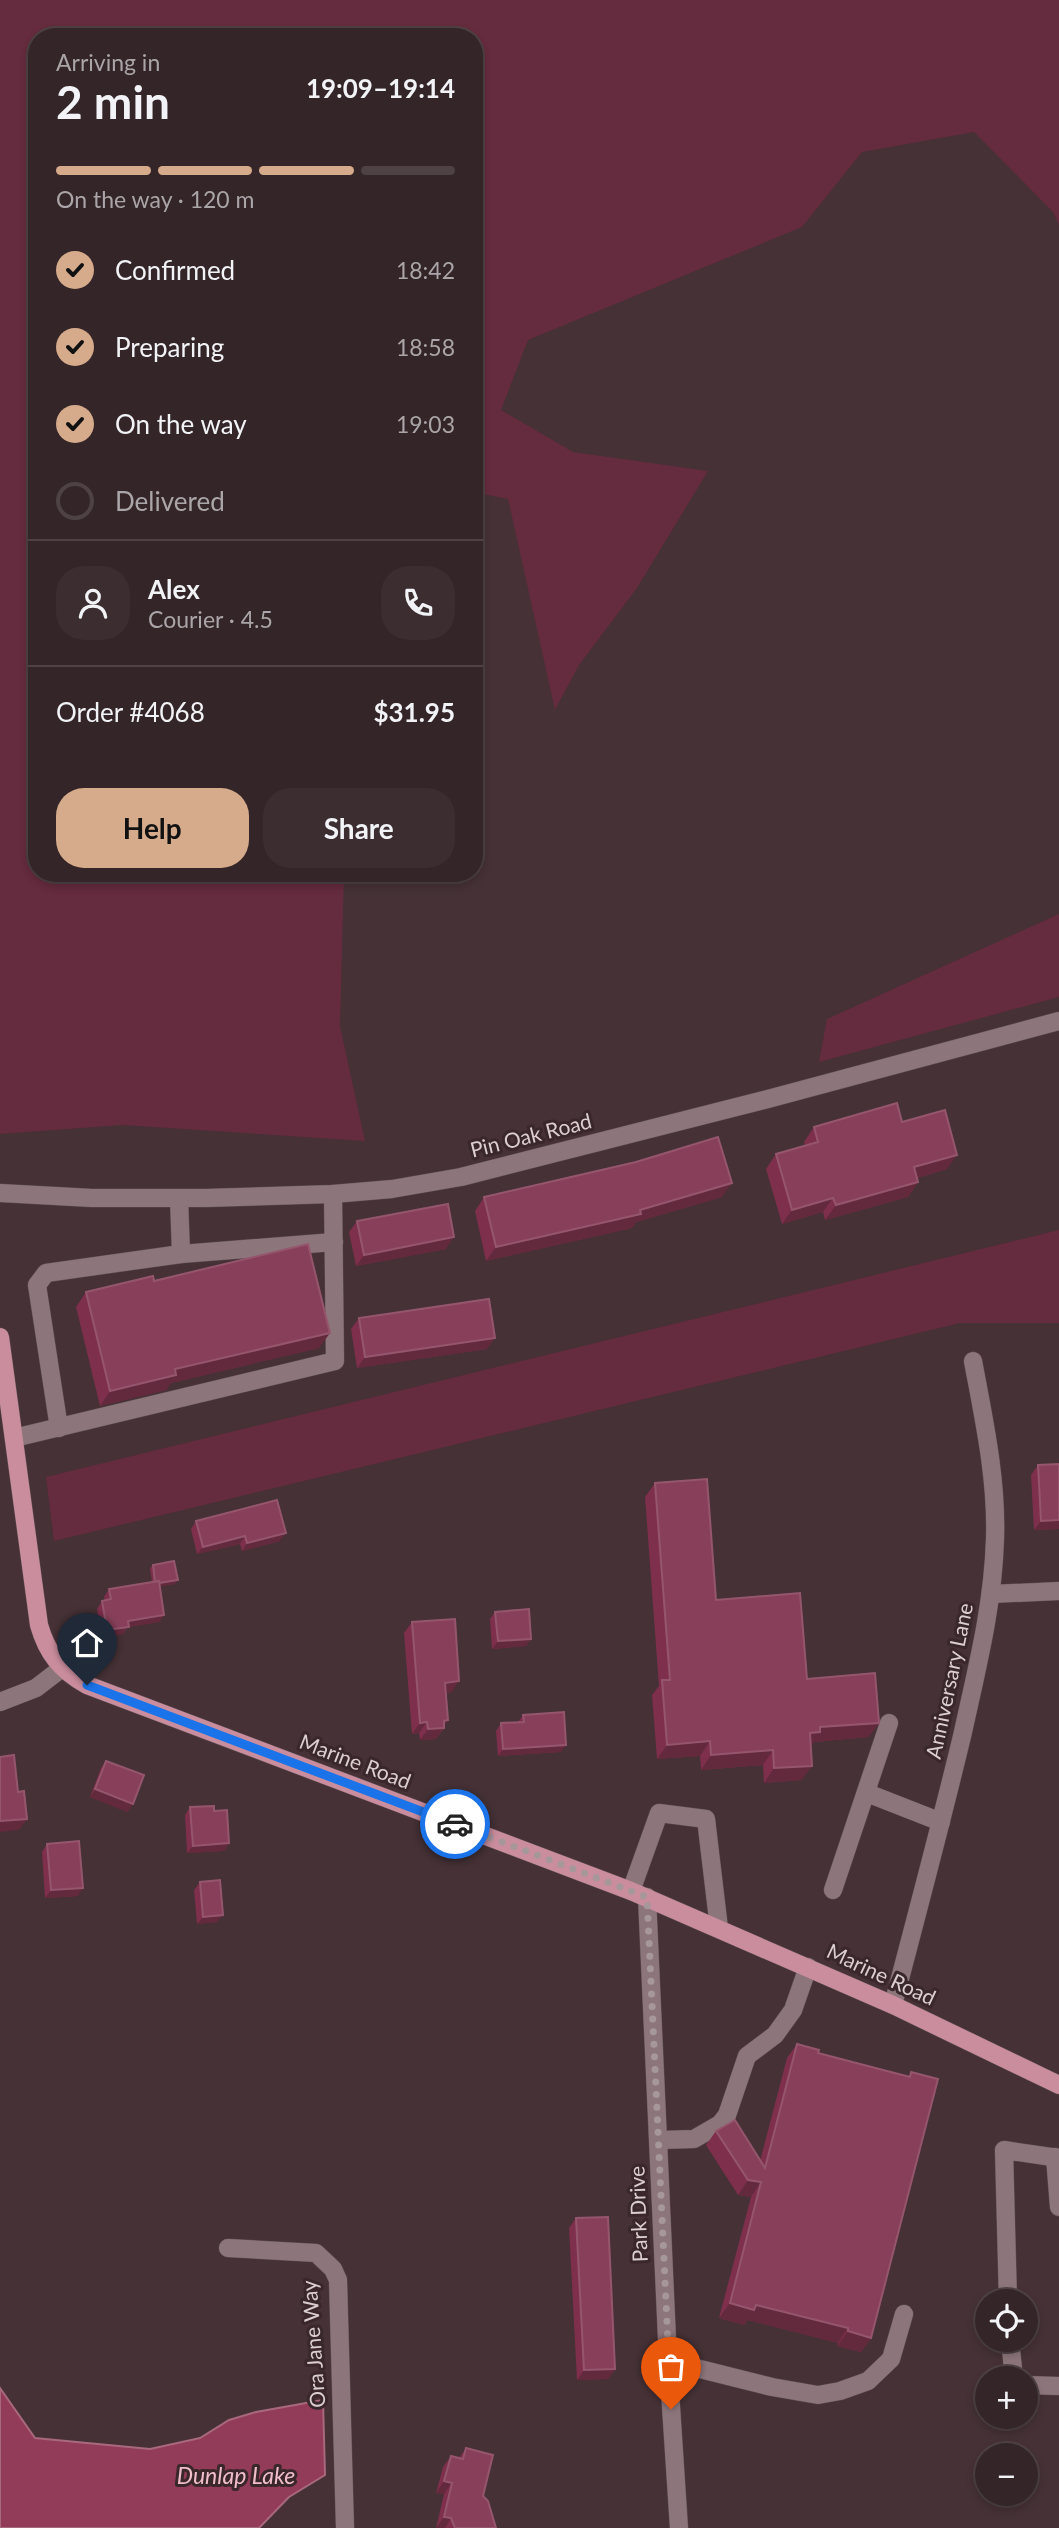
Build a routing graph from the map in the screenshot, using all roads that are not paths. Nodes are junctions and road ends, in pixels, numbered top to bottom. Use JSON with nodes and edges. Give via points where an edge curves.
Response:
{"nodes":[{"id":1,"x":1059,"y":1021,"type":"edge"},
{"id":2,"x":0,"y":1194,"type":"edge"},
{"id":3,"x":334,"y":1194,"type":"junction"},
{"id":4,"x":179,"y":1198,"type":"junction"},
{"id":5,"x":334,"y":1242,"type":"junction"},
{"id":6,"x":181,"y":1254,"type":"junction"},
{"id":7,"x":0,"y":1337,"type":"edge"},
{"id":8,"x":973,"y":1361,"type":"dead end"},
{"id":9,"x":60,"y":1428,"type":"junction"},
{"id":10,"x":14,"y":1438,"type":"junction"},
{"id":11,"x":1059,"y":1591,"type":"edge"},
{"id":12,"x":991,"y":1594,"type":"junction"},
{"id":13,"x":62,"y":1668,"type":"junction"},
{"id":14,"x":0,"y":1702,"type":"edge"},
{"id":15,"x":889,"y":1723,"type":"dead end"},
{"id":16,"x":867,"y":1793,"type":"junction"},
{"id":17,"x":941,"y":1822,"type":"junction"},
{"id":18,"x":833,"y":1890,"type":"dead end"},
{"id":19,"x":639,"y":1894,"type":"junction"},
{"id":20,"x":719,"y":1928,"type":"junction"},
{"id":21,"x":808,"y":1966,"type":"junction"},
{"id":22,"x":893,"y":2005,"type":"junction"},
{"id":23,"x":1059,"y":2085,"type":"edge"},
{"id":24,"x":659,"y":2140,"type":"junction"},
{"id":25,"x":1057,"y":2157,"type":"edge"},
{"id":26,"x":1059,"y":2207,"type":"edge"},
{"id":27,"x":228,"y":2248,"type":"dead end"},
{"id":28,"x":1008,"y":2289,"type":"edge"},
{"id":29,"x":904,"y":2314,"type":"dead end"},
{"id":30,"x":668,"y":2361,"type":"junction"},
{"id":31,"x":1038,"y":2385,"type":"edge"},
{"id":32,"x":1059,"y":2386,"type":"edge"},
{"id":33,"x":345,"y":2528,"type":"edge"},
{"id":34,"x":678,"y":2528,"type":"edge"}],
"edges":[{"from":1,"to":3,"type":"street","name":"Pin Oak Road","via":[[461,1177]]},
{"from":2,"to":4,"type":"street","name":"Pin Oak Road"},
{"from":3,"to":4,"type":"street","name":"Pin Oak Road"},
{"from":3,"to":5,"type":"street"},
{"from":4,"to":6,"type":"street"},
{"from":5,"to":6,"type":"street"},
{"from":5,"to":9,"type":"street","via":[[335,1361]]},
{"from":6,"to":9,"type":"street","via":[[46,1273],[37,1284]]},
{"from":7,"to":10,"type":"main road","name":"Marine Road"},
{"from":8,"to":12,"type":"street","name":"Anniversary Lane","via":[[993,1485]]},
{"from":9,"to":10,"type":"street"},
{"from":10,"to":13,"type":"main road","name":"Marine Road","via":[[39,1625],[44,1644]]},
{"from":11,"to":12,"type":"street"},
{"from":12,"to":17,"type":"street","name":"Anniversary Lane"},
{"from":13,"to":14,"type":"street","via":[[36,1688]]},
{"from":13,"to":19,"type":"main road","name":"Marine Road","via":[[87,1685]]},
{"from":15,"to":16,"type":"street"},
{"from":16,"to":17,"type":"street"},
{"from":16,"to":18,"type":"street"},
{"from":17,"to":22,"type":"street","name":"Anniversary Lane"},
{"from":19,"to":20,"type":"main road","name":"Marine Road"},
{"from":19,"to":20,"type":"street","via":[[659,1813],[706,1819]]},
{"from":19,"to":24,"type":"street","name":"Park Drive"},
{"from":20,"to":21,"type":"main road","name":"Marine Road"},
{"from":21,"to":22,"type":"main road","name":"Marine Road"},
{"from":21,"to":24,"type":"street","via":[[793,2010],[775,2035],[747,2056],[727,2115],[694,2139]]},
{"from":22,"to":23,"type":"main road","name":"Marine Road"},
{"from":24,"to":30,"type":"street","name":"Park Drive"},
{"from":25,"to":26,"type":"street"},
{"from":25,"to":28,"type":"street","via":[[1004,2150]]},
{"from":27,"to":33,"type":"street","name":"Ora Jane Way","via":[[316,2253],[338,2280]]},
{"from":29,"to":30,"type":"street","via":[[891,2359],[868,2381],[840,2391],[818,2395],[772,2388]]},
{"from":30,"to":34,"type":"street","name":"Park Drive"},
{"from":31,"to":32,"type":"street"}]}
